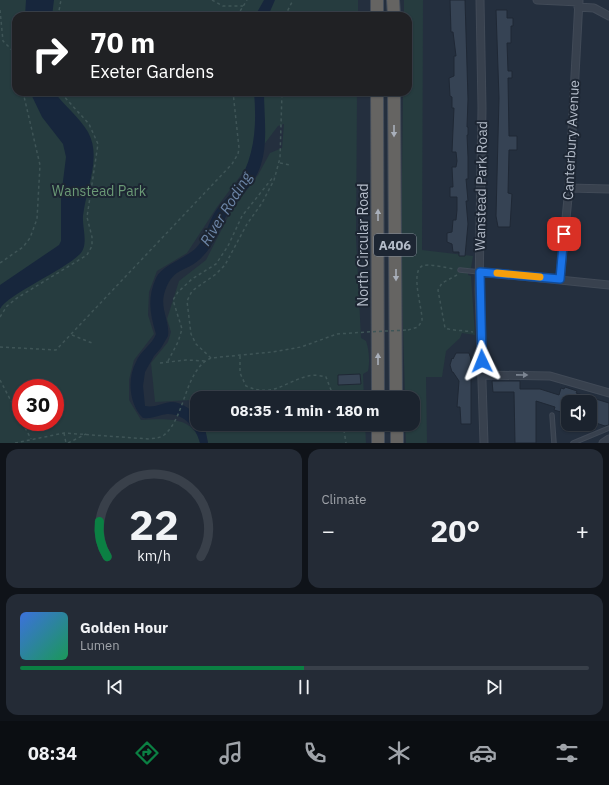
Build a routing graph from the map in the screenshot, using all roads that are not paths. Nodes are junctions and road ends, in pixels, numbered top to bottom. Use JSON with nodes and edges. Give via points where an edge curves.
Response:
{"nodes":[{"id":1,"x":377,"y":0,"type":"edge"},
{"id":2,"x":394,"y":0,"type":"edge"},
{"id":3,"x":480,"y":0,"type":"edge"},
{"id":4,"x":537,"y":0,"type":"edge"},
{"id":5,"x":579,"y":3,"type":"edge"},
{"id":6,"x":377,"y":12,"type":"edge"},
{"id":7,"x":394,"y":12,"type":"edge"},
{"id":8,"x":609,"y":16,"type":"edge"},
{"id":9,"x":377,"y":96,"type":"edge"},
{"id":10,"x":394,"y":96,"type":"edge"},
{"id":11,"x":569,"y":188,"type":"junction"},
{"id":12,"x":609,"y":189,"type":"edge"},
{"id":13,"x":460,"y":270,"type":"road end"},
{"id":14,"x":480,"y":272,"type":"junction"},
{"id":15,"x":560,"y":279,"type":"junction"},
{"id":16,"x":609,"y":284,"type":"edge"},
{"id":17,"x":482,"y":375,"type":"junction"},
{"id":18,"x":378,"y":391,"type":"edge"},
{"id":19,"x":396,"y":391,"type":"edge"},
{"id":20,"x":609,"y":393,"type":"edge"},
{"id":21,"x":552,"y":415,"type":"dead end"},
{"id":22,"x":609,"y":428,"type":"edge"},
{"id":23,"x":378,"y":431,"type":"edge"},
{"id":24,"x":397,"y":431,"type":"edge"},
{"id":25,"x":609,"y":440,"type":"edge"},
{"id":26,"x":378,"y":443,"type":"edge"},
{"id":27,"x":397,"y":443,"type":"edge"},
{"id":28,"x":484,"y":443,"type":"edge"},
{"id":29,"x":554,"y":443,"type":"edge"},
{"id":30,"x":573,"y":443,"type":"edge"},
{"id":31,"x":603,"y":443,"type":"edge"}],
"edges":[{"from":1,"to":6,"type":"highway"},
{"from":2,"to":7,"type":"highway"},
{"from":3,"to":14,"type":"street","name":"Wanstead Park Road"},
{"from":4,"to":5,"type":"street"},
{"from":5,"to":8,"type":"street"},
{"from":5,"to":11,"type":"street","name":"Canterbury Avenue"},
{"from":18,"to":9,"type":"highway","name":"North Circular Road","number":"A406","one_way":true},
{"from":10,"to":19,"type":"highway","number":"A406","one_way":true},
{"from":11,"to":12,"type":"street"},
{"from":11,"to":15,"type":"street","name":"Canterbury Avenue"},
{"from":13,"to":14,"type":"lane"},
{"from":14,"to":15,"type":"street"},
{"from":14,"to":17,"type":"street","name":"Wanstead Park Road"},
{"from":15,"to":16,"type":"street"},
{"from":17,"to":20,"type":"street","one_way":true,"via":[[550,376]]},
{"from":17,"to":28,"type":"street","name":"Wanstead Park Road"},
{"from":21,"to":29,"type":"lane"},
{"from":22,"to":30,"type":"lane"},
{"from":23,"to":26,"type":"highway"},
{"from":24,"to":27,"type":"highway"},
{"from":25,"to":31,"type":"street"}]}
